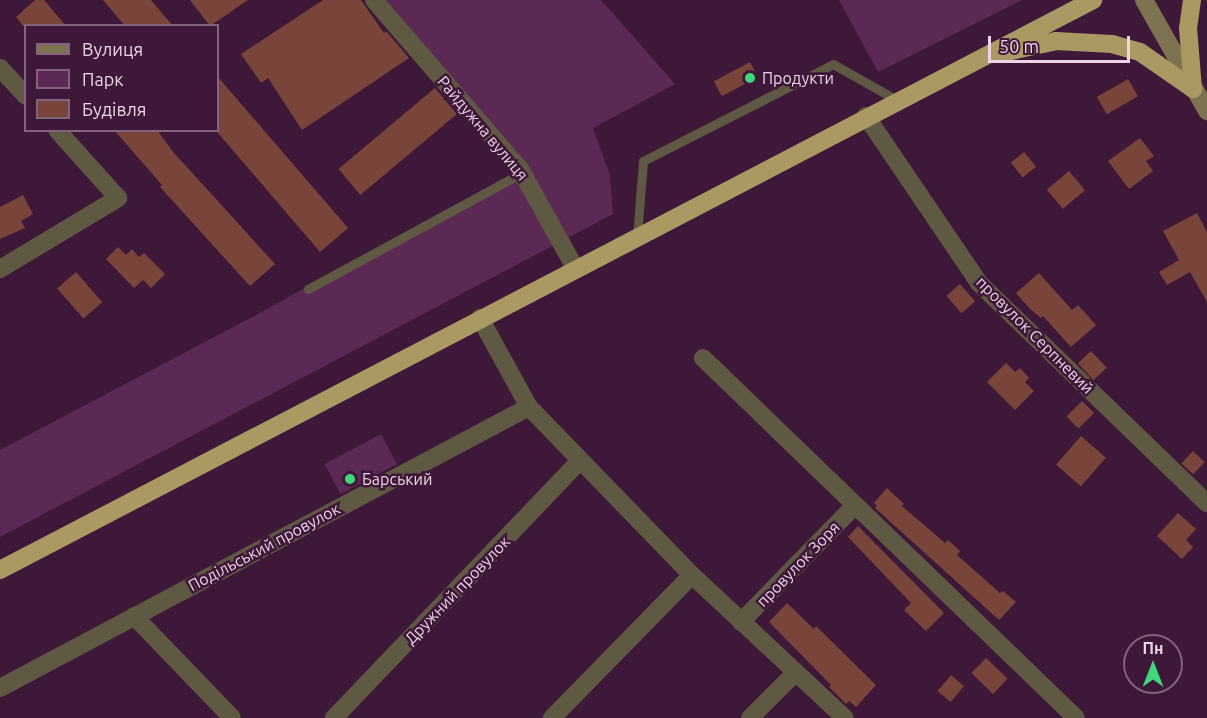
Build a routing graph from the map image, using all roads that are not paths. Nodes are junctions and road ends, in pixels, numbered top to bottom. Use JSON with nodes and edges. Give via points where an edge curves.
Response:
{"nodes":[{"id":1,"x":374,"y":0,"type":"edge"},
{"id":2,"x":1093,"y":0,"type":"edge"},
{"id":3,"x":1144,"y":0,"type":"edge"},
{"id":4,"x":1192,"y":0,"type":"edge"},
{"id":5,"x":977,"y":59,"type":"junction"},
{"id":6,"x":0,"y":68,"type":"edge"},
{"id":7,"x":1200,"y":88,"type":"edge"},
{"id":8,"x":24,"y":94,"type":"edge"},
{"id":9,"x":897,"y":100,"type":"junction"},
{"id":10,"x":1207,"y":111,"type":"edge"},
{"id":11,"x":866,"y":116,"type":"junction"},
{"id":12,"x":59,"y":132,"type":"edge"},
{"id":13,"x":522,"y":173,"type":"junction"},
{"id":14,"x":637,"y":236,"type":"junction"},
{"id":15,"x":575,"y":268,"type":"junction"},
{"id":16,"x":0,"y":269,"type":"edge"},
{"id":17,"x":308,"y":289,"type":"dead end"},
{"id":18,"x":480,"y":318,"type":"junction"},
{"id":19,"x":703,"y":358,"type":"dead end"},
{"id":20,"x":529,"y":407,"type":"junction"},
{"id":21,"x":580,"y":461,"type":"junction"},
{"id":22,"x":1207,"y":503,"type":"edge"},
{"id":23,"x":855,"y":505,"type":"junction"},
{"id":24,"x":3,"y":565,"type":"edge"},
{"id":25,"x":692,"y":575,"type":"junction"},
{"id":26,"x":134,"y":616,"type":"junction"},
{"id":27,"x":741,"y":622,"type":"junction"},
{"id":28,"x":795,"y":673,"type":"junction"},
{"id":29,"x":0,"y":688,"type":"edge"},
{"id":30,"x":219,"y":714,"type":"edge"},
{"id":31,"x":334,"y":718,"type":"edge"},
{"id":32,"x":552,"y":718,"type":"edge"},
{"id":33,"x":750,"y":718,"type":"edge"},
{"id":34,"x":845,"y":718,"type":"edge"},
{"id":35,"x":1076,"y":718,"type":"edge"}],
"edges":[{"from":1,"to":13,"type":"street","name":"Райдужна вулиця"},
{"from":2,"to":5,"type":"highway"},
{"from":3,"to":7,"type":"main road"},
{"from":4,"to":7,"type":"highway","via":[[1188,28]]},
{"from":5,"to":7,"type":"highway","via":[[1056,41],[1112,44],[1140,52]]},
{"from":5,"to":9,"type":"highway"},
{"from":6,"to":8,"type":"street"},
{"from":7,"to":10,"type":"main road"},
{"from":9,"to":11,"type":"highway"},
{"from":9,"to":14,"type":"lane","via":[[833,64],[643,161]]},
{"from":11,"to":14,"type":"highway"},
{"from":11,"to":22,"type":"street","name":"провулок Серпневий","via":[[979,283]]},
{"from":12,"to":16,"type":"street","via":[[118,198]]},
{"from":13,"to":15,"type":"street","name":"Райдужна вулиця"},
{"from":13,"to":17,"type":"lane"},
{"from":14,"to":15,"type":"highway"},
{"from":15,"to":18,"type":"highway"},
{"from":18,"to":20,"type":"street"},
{"from":18,"to":24,"type":"highway"},
{"from":19,"to":23,"type":"street"},
{"from":20,"to":21,"type":"street"},
{"from":20,"to":26,"type":"street","name":"Подільський провулок"},
{"from":21,"to":25,"type":"street"},
{"from":21,"to":31,"type":"street","name":"Дружний провулок"},
{"from":23,"to":27,"type":"street","name":"провулок Зоря"},
{"from":23,"to":35,"type":"street"},
{"from":25,"to":27,"type":"street"},
{"from":25,"to":32,"type":"street"},
{"from":26,"to":29,"type":"street","name":"Подільський провулок"},
{"from":26,"to":30,"type":"street"},
{"from":27,"to":28,"type":"street"},
{"from":28,"to":33,"type":"street"},
{"from":28,"to":34,"type":"street"}]}
